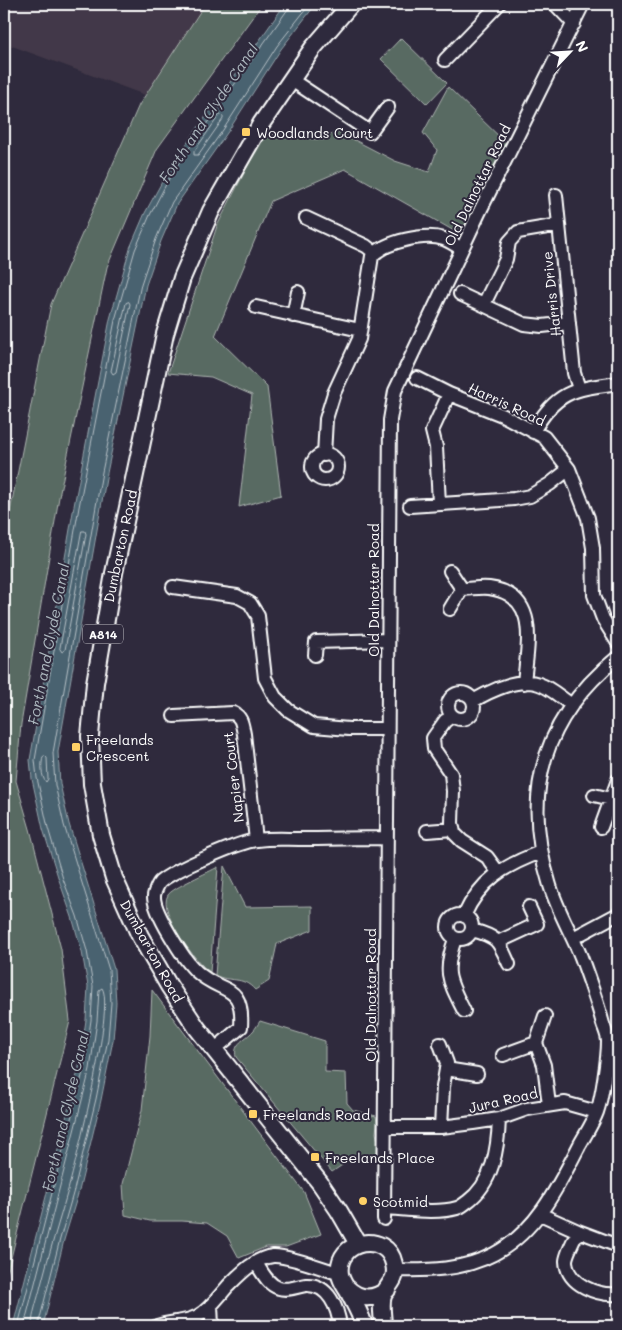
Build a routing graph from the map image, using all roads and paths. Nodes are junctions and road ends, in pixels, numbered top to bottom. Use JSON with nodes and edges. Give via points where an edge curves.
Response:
{"nodes":[{"id":1,"x":350,"y":4,"type":"edge"},
{"id":2,"x":499,"y":4,"type":"edge"},
{"id":3,"x":555,"y":4,"type":"edge"},
{"id":4,"x":583,"y":4,"type":"edge"},
{"id":5,"x":574,"y":24,"type":"junction"},
{"id":6,"x":445,"y":60,"type":"dead end"},
{"id":7,"x":290,"y":80,"type":"junction"},
{"id":8,"x":388,"y":107,"type":"dead end"},
{"id":9,"x":556,"y":195,"type":"dead end"},
{"id":10,"x":306,"y":218,"type":"dead end"},
{"id":11,"x":559,"y":225,"type":"junction"},
{"id":12,"x":462,"y":249,"type":"junction"},
{"id":13,"x":375,"y":253,"type":"junction"},
{"id":14,"x":298,"y":292,"type":"dead end"},
{"id":15,"x":460,"y":294,"type":"dead end"},
{"id":16,"x":484,"y":304,"type":"junction"},
{"id":17,"x":256,"y":307,"type":"dead end"},
{"id":18,"x":294,"y":316,"type":"junction"},
{"id":19,"x":569,"y":323,"type":"junction"},
{"id":20,"x":360,"y":330,"type":"junction"},
{"id":21,"x":417,"y":378,"type":"dead end"},
{"id":22,"x":618,"y":382,"type":"edge"},
{"id":23,"x":579,"y":389,"type":"junction"},
{"id":24,"x":449,"y":394,"type":"junction"},
{"id":25,"x":534,"y":432,"type":"junction"},
{"id":26,"x":324,"y":455,"type":"dead end"},
{"id":27,"x":569,"y":469,"type":"junction"},
{"id":28,"x":439,"y":503,"type":"junction"},
{"id":29,"x":410,"y":506,"type":"dead end"},
{"id":30,"x":450,"y":571,"type":"dead end"},
{"id":31,"x":174,"y":587,"type":"dead end"},
{"id":32,"x":462,"y":589,"type":"junction"},
{"id":33,"x":450,"y":609,"type":"dead end"},
{"id":34,"x":388,"y":640,"type":"junction"},
{"id":35,"x":618,"y":643,"type":"edge"},
{"id":36,"x":315,"y":655,"type":"dead end"},
{"id":37,"x":618,"y":657,"type":"edge"},
{"id":38,"x":524,"y":683,"type":"junction"},
{"id":39,"x":473,"y":701,"type":"junction"},
{"id":40,"x":572,"y":705,"type":"junction"},
{"id":41,"x":174,"y":716,"type":"dead end"},
{"id":42,"x":452,"y":716,"type":"junction"},
{"id":43,"x":387,"y":729,"type":"junction"},
{"id":44,"x":618,"y":780,"type":"edge"},
{"id":45,"x":594,"y":794,"type":"dead end"},
{"id":46,"x":612,"y":799,"type":"junction"},
{"id":47,"x":601,"y":827,"type":"dead end"},
{"id":48,"x":453,"y":829,"type":"junction"},
{"id":49,"x":427,"y":831,"type":"dead end"},
{"id":50,"x":386,"y":838,"type":"junction"},
{"id":51,"x":256,"y":840,"type":"junction"},
{"id":52,"x":541,"y":852,"type":"junction"},
{"id":53,"x":498,"y":872,"type":"junction"},
{"id":54,"x":529,"y":907,"type":"dead end"},
{"id":55,"x":618,"y":914,"type":"edge"},
{"id":56,"x":464,"y":916,"type":"junction"},
{"id":57,"x":472,"y":930,"type":"junction"},
{"id":58,"x":573,"y":938,"type":"junction"},
{"id":59,"x":455,"y":939,"type":"junction"},
{"id":60,"x":498,"y":942,"type":"junction"},
{"id":61,"x":509,"y":964,"type":"dead end"},
{"id":62,"x":464,"y":1012,"type":"dead end"},
{"id":63,"x":545,"y":1016,"type":"dead end"},
{"id":64,"x":613,"y":1041,"type":"edge"},
{"id":65,"x":536,"y":1043,"type":"junction"},
{"id":66,"x":440,"y":1044,"type":"dead end"},
{"id":67,"x":214,"y":1050,"type":"junction"},
{"id":68,"x":503,"y":1055,"type":"dead end"},
{"id":69,"x":446,"y":1068,"type":"junction"},
{"id":70,"x":477,"y":1074,"type":"dead end"},
{"id":71,"x":549,"y":1105,"type":"junction"},
{"id":72,"x":597,"y":1112,"type":"junction"},
{"id":73,"x":499,"y":1119,"type":"junction"},
{"id":74,"x":385,"y":1127,"type":"junction"},
{"id":75,"x":441,"y":1127,"type":"junction"},
{"id":76,"x":540,"y":1214,"type":"junction"},
{"id":77,"x":578,"y":1231,"type":"junction"},
{"id":78,"x":617,"y":1242,"type":"edge"},
{"id":79,"x":358,"y":1244,"type":"junction"},
{"id":80,"x":256,"y":1263,"type":"junction"},
{"id":81,"x":395,"y":1270,"type":"junction"},
{"id":82,"x":343,"y":1281,"type":"junction"},
{"id":83,"x":387,"y":1290,"type":"junction"},
{"id":84,"x":618,"y":1294,"type":"edge"},
{"id":85,"x":211,"y":1305,"type":"junction"},
{"id":86,"x":192,"y":1323,"type":"edge"},
{"id":87,"x":157,"y":1326,"type":"edge"},
{"id":88,"x":212,"y":1326,"type":"edge"},
{"id":89,"x":340,"y":1326,"type":"edge"},
{"id":90,"x":364,"y":1326,"type":"edge"},
{"id":91,"x":383,"y":1326,"type":"edge"}],
"edges":[{"from":1,"to":7,"type":"main road","name":"Dumbarton Road","number":"A814"},
{"from":2,"to":6,"type":"street"},
{"from":3,"to":5,"type":"street"},
{"from":4,"to":5,"type":"street","name":"Old Dalnottar Road"},
{"from":5,"to":12,"type":"street","name":"Old Dalnottar Road"},
{"from":7,"to":8,"type":"street","via":[[370,132]]},
{"from":7,"to":67,"type":"main road","name":"Dumbarton Road","number":"A814","via":[[226,182],[196,242],[177,294],[165,334],[114,573],[91,713],[95,810],[114,878],[130,917],[155,962]]},
{"from":9,"to":11,"type":"street","name":"Harris Drive"},
{"from":10,"to":13,"type":"street","via":[[335,238],[366,246]]},
{"from":11,"to":16,"type":"street","via":[[518,232],[509,242],[506,259]]},
{"from":11,"to":19,"type":"street","name":"Harris Drive"},
{"from":12,"to":13,"type":"street","via":[[443,239],[427,238],[393,243]]},
{"from":12,"to":34,"type":"street","name":"Old Dalnottar Road","via":[[395,391],[390,420]]},
{"from":13,"to":20,"type":"street"},
{"from":14,"to":18,"type":"street"},
{"from":15,"to":16,"type":"street"},
{"from":16,"to":19,"type":"street","via":[[524,324]]},
{"from":17,"to":18,"type":"street"},
{"from":18,"to":20,"type":"street"},
{"from":19,"to":23,"type":"street","name":"Harris Drive","via":[[574,373]]},
{"from":20,"to":26,"type":"street","via":[[326,419]]},
{"from":21,"to":24,"type":"street","name":"Harris Road"},
{"from":22,"to":23,"type":"street"},
{"from":23,"to":25,"type":"street","via":[[552,405]]},
{"from":24,"to":25,"type":"street","name":"Harris Road"},
{"from":24,"to":28,"type":"street","via":[[432,431]]},
{"from":25,"to":27,"type":"street","name":"Harris Road","via":[[544,437]]},
{"from":27,"to":28,"type":"street","via":[[530,496]]},
{"from":27,"to":35,"type":"street","name":"Harris Road","via":[[588,518],[593,548],[594,595],[603,619]]},
{"from":28,"to":29,"type":"street"},
{"from":30,"to":32,"type":"street"},
{"from":31,"to":43,"type":"street","via":[[238,596],[250,603],[258,616],[265,678],[275,697],[288,710],[314,726]]},
{"from":32,"to":33,"type":"street"},
{"from":32,"to":38,"type":"street","via":[[488,588],[505,592],[515,599],[525,614],[529,626]]},
{"from":34,"to":36,"type":"street","via":[[316,642]]},
{"from":34,"to":43,"type":"street","name":"Old Dalnottar Road"},
{"from":37,"to":40,"type":"street","via":[[589,682]]},
{"from":38,"to":39,"type":"street","via":[[490,691]]},
{"from":38,"to":40,"type":"street","via":[[546,687]]},
{"from":39,"to":42,"type":"street","via":[[469,716],[460,719]]},
{"from":39,"to":42,"type":"street","via":[[461,693],[451,697],[448,706]]},
{"from":40,"to":52,"type":"street","via":[[546,752],[539,782],[536,808]]},
{"from":41,"to":51,"type":"street","name":"Napier Court","via":[[238,715],[244,734]]},
{"from":42,"to":48,"type":"street","via":[[432,738],[434,749],[451,774]]},
{"from":43,"to":50,"type":"street","name":"Old Dalnottar Road"},
{"from":44,"to":46,"type":"street"},
{"from":45,"to":46,"type":"street"},
{"from":46,"to":47,"type":"street"},
{"from":48,"to":49,"type":"street"},
{"from":48,"to":53,"type":"street","via":[[462,842],[487,857]]},
{"from":50,"to":51,"type":"street"},
{"from":50,"to":74,"type":"street","name":"Old Dalnottar Road"},
{"from":51,"to":67,"type":"street","via":[[229,848],[181,870],[160,883],[154,896],[158,912],[182,956],[196,972],[238,998],[242,1009],[241,1027]]},
{"from":52,"to":53,"type":"street"},
{"from":52,"to":58,"type":"street","via":[[549,884]]},
{"from":53,"to":56,"type":"street","via":[[480,888]]},
{"from":54,"to":60,"type":"street","via":[[537,924]]},
{"from":55,"to":58,"type":"street"},
{"from":56,"to":57,"type":"street","via":[[470,920]]},
{"from":56,"to":59,"type":"street","via":[[455,916],[448,922],[448,930]]},
{"from":57,"to":59,"type":"street","via":[[464,939]]},
{"from":57,"to":60,"type":"street","via":[[489,934]]},
{"from":58,"to":64,"type":"street"},
{"from":59,"to":62,"type":"street","via":[[447,971]]},
{"from":60,"to":61,"type":"street"},
{"from":63,"to":65,"type":"street"},
{"from":64,"to":72,"type":"street"},
{"from":65,"to":68,"type":"street"},
{"from":65,"to":71,"type":"street","via":[[544,1065]]},
{"from":66,"to":69,"type":"street"},
{"from":67,"to":79,"type":"main road","name":"Dumbarton Road","number":"A814","via":[[320,1183]]},
{"from":69,"to":70,"type":"street"},
{"from":69,"to":75,"type":"street"},
{"from":71,"to":72,"type":"street","name":"Jura Road","via":[[565,1102]]},
{"from":71,"to":73,"type":"street","name":"Jura Road"},
{"from":72,"to":76,"type":"street"},
{"from":73,"to":74,"type":"street","name":"Old Dalnottar Road","via":[[499,1140],[493,1163],[477,1194],[458,1208],[384,1214]]},
{"from":73,"to":75,"type":"street","name":"Jura Road"},
{"from":74,"to":75,"type":"street","name":"Jura Road"},
{"from":76,"to":77,"type":"street"},
{"from":76,"to":81,"type":"street","via":[[513,1242],[494,1255],[427,1271]]},
{"from":77,"to":78,"type":"street"},
{"from":77,"to":84,"type":"street","via":[[566,1260],[570,1275],[582,1286],[608,1295]]},
{"from":79,"to":81,"type":"main road","via":[[369,1242],[384,1248],[391,1256]]},
{"from":79,"to":82,"type":"main road","via":[[345,1254],[340,1264]]},
{"from":80,"to":82,"type":"street","via":[[272,1256],[288,1258]]},
{"from":80,"to":85,"type":"street","via":[[240,1274]]},
{"from":80,"to":89,"type":"street","via":[[278,1288],[309,1285],[322,1290],[334,1302]]},
{"from":81,"to":83,"type":"main road"},
{"from":82,"to":83,"type":"main road","via":[[355,1295],[366,1298]]},
{"from":82,"to":90,"type":"main road"},
{"from":83,"to":91,"type":"main road","via":[[383,1301]]},
{"from":85,"to":86,"type":"street"},
{"from":85,"to":88,"type":"street"},
{"from":86,"to":87,"type":"street"}]}
